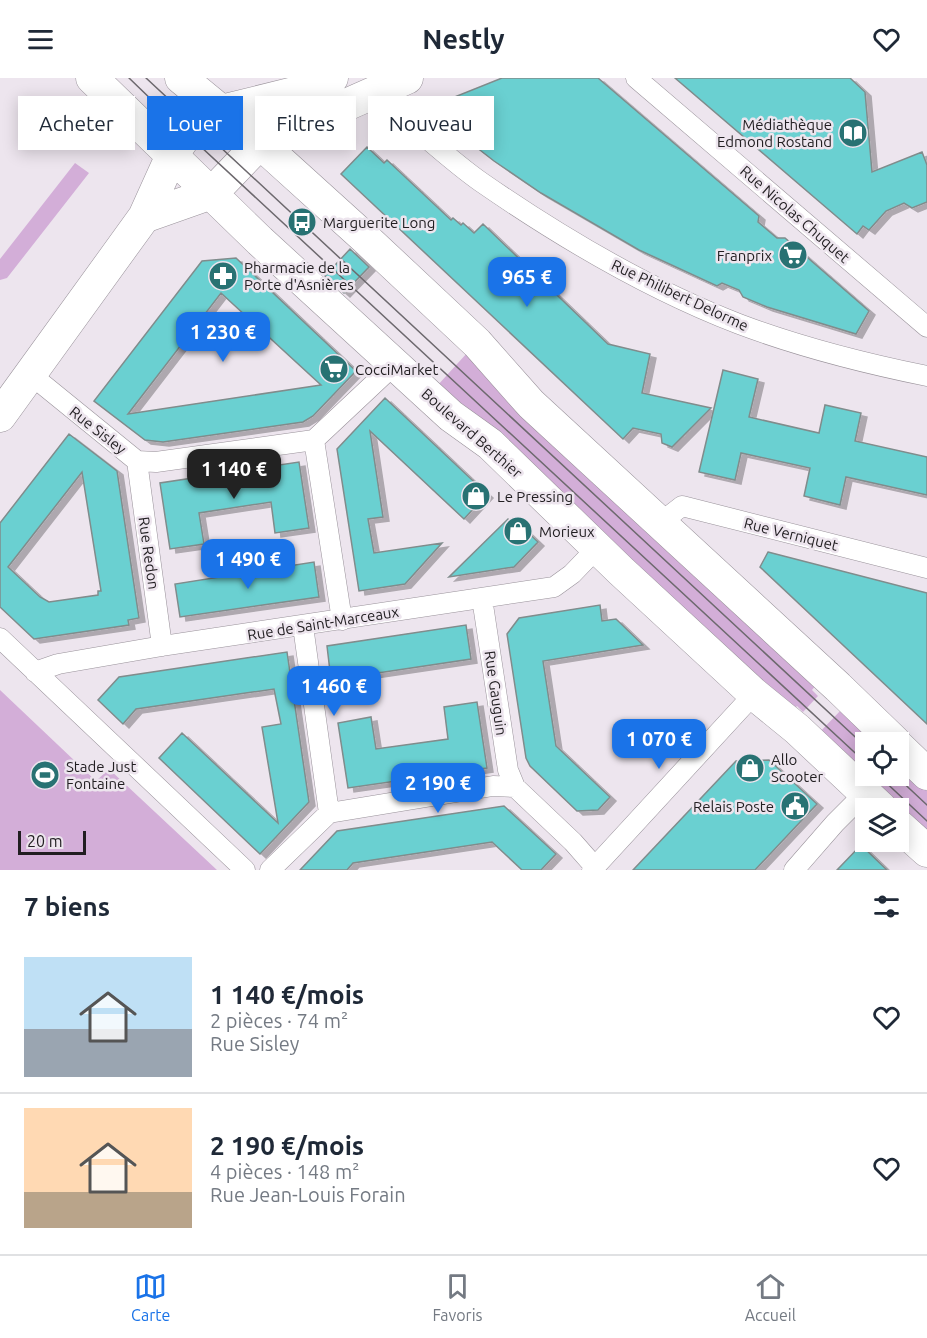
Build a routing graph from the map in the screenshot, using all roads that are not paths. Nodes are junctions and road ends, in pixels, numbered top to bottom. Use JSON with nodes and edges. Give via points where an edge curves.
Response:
{"nodes":[{"id":1,"x":92,"y":78,"type":"edge"},
{"id":2,"x":332,"y":78,"type":"edge"},
{"id":3,"x":406,"y":78,"type":"edge"},
{"id":4,"x":636,"y":78,"type":"edge"},
{"id":5,"x":194,"y":82,"type":"edge"},
{"id":6,"x":378,"y":90,"type":"junction"},
{"id":7,"x":207,"y":96,"type":"edge"},
{"id":8,"x":356,"y":100,"type":"edge"},
{"id":9,"x":243,"y":106,"type":"edge"},
{"id":10,"x":243,"y":129,"type":"edge"},
{"id":11,"x":255,"y":139,"type":"edge"},
{"id":12,"x":255,"y":148,"type":"edge"},
{"id":13,"x":176,"y":150,"type":"edge"},
{"id":14,"x":268,"y":150,"type":"edge"},
{"id":15,"x":172,"y":155,"type":"junction"},
{"id":16,"x":212,"y":193,"type":"junction"},
{"id":17,"x":144,"y":217,"type":"junction"},
{"id":18,"x":927,"y":327,"type":"edge"},
{"id":19,"x":395,"y":363,"type":"junction"},
{"id":20,"x":30,"y":374,"type":"junction"},
{"id":21,"x":927,"y":376,"type":"edge"},
{"id":22,"x":0,"y":416,"type":"edge"},
{"id":23,"x":314,"y":440,"type":"junction"},
{"id":24,"x":137,"y":460,"type":"junction"},
{"id":25,"x":660,"y":523,"type":"junction"},
{"id":26,"x":597,"y":548,"type":"junction"},
{"id":27,"x":927,"y":568,"type":"edge"},
{"id":28,"x":482,"y":598,"type":"junction"},
{"id":29,"x":342,"y":620,"type":"junction"},
{"id":30,"x":303,"y":626,"type":"junction"},
{"id":31,"x":0,"y":638,"type":"edge"},
{"id":32,"x":162,"y":646,"type":"junction"},
{"id":33,"x":35,"y":672,"type":"junction"},
{"id":34,"x":754,"y":694,"type":"junction"},
{"id":35,"x":885,"y":732,"type":"edge"},
{"id":36,"x":909,"y":757,"type":"edge"},
{"id":37,"x":927,"y":774,"type":"edge"},
{"id":38,"x":515,"y":787,"type":"junction"},
{"id":39,"x":870,"y":798,"type":"edge"},
{"id":40,"x":855,"y":811,"type":"edge"},
{"id":41,"x":328,"y":813,"type":"junction"},
{"id":42,"x":909,"y":835,"type":"edge"},
{"id":43,"x":927,"y":851,"type":"edge"},
{"id":44,"x":594,"y":868,"type":"edge"},
{"id":45,"x":245,"y":870,"type":"edge"},
{"id":46,"x":270,"y":870,"type":"edge"},
{"id":47,"x":794,"y":870,"type":"edge"}],
"edges":[{"from":1,"to":15,"type":"main road","name":"Boulevard Berthier"},
{"from":2,"to":9,"type":"main road","via":[[294,93]]},
{"from":3,"to":6,"type":"main road"},
{"from":4,"to":18,"type":"street","name":"Rue Nicolas Chuquet"},
{"from":5,"to":7,"type":"main road"},
{"from":6,"to":8,"type":"main road"},
{"from":6,"to":21,"type":"street","name":"Rue Philibert Delorme","via":[[394,111],[479,181],[586,249],[656,286],[739,324],[800,345]]},
{"from":10,"to":11,"type":"main road"},
{"from":12,"to":16,"type":"main road"},
{"from":13,"to":15,"type":"main road"},
{"from":14,"to":25,"type":"main road","via":[[477,343],[531,404]]},
{"from":15,"to":16,"type":"main road","name":"Boulevard Berthier"},
{"from":15,"to":17,"type":"main road"},
{"from":16,"to":17,"type":"main road"},
{"from":16,"to":19,"type":"main road","name":"Boulevard Berthier"},
{"from":17,"to":20,"type":"main road"},
{"from":19,"to":23,"type":"street"},
{"from":19,"to":26,"type":"main road","name":"Boulevard Berthier","via":[[451,416],[490,444]]},
{"from":20,"to":22,"type":"main road"},
{"from":20,"to":24,"type":"street","name":"Rue Sisley"},
{"from":23,"to":24,"type":"street","name":"Rue Sisley","via":[[156,462]]},
{"from":23,"to":29,"type":"street"},
{"from":24,"to":32,"type":"street","name":"Rue Redon"},
{"from":25,"to":27,"type":"street","name":"Rue Verniquet","via":[[682,506]]},
{"from":25,"to":35,"type":"main road"},
{"from":26,"to":28,"type":"street","name":"Rue de Saint-Marceaux","via":[[554,587]]},
{"from":26,"to":34,"type":"main road","name":"Boulevard Berthier"},
{"from":28,"to":29,"type":"street","name":"Rue de Saint-Marceaux"},
{"from":28,"to":38,"type":"street","name":"Rue Gauguin","via":[[508,770]]},
{"from":29,"to":30,"type":"street","name":"Rue de Saint-Marceaux"},
{"from":30,"to":32,"type":"street","name":"Rue de Saint-Marceaux"},
{"from":30,"to":41,"type":"street"},
{"from":31,"to":33,"type":"street"},
{"from":32,"to":33,"type":"street","name":"Rue de Saint-Marceaux","via":[[58,664]]},
{"from":33,"to":45,"type":"street"},
{"from":34,"to":39,"type":"main road","name":"Boulevard Berthier"},
{"from":34,"to":44,"type":"street"},
{"from":36,"to":37,"type":"main road"},
{"from":38,"to":41,"type":"street","via":[[493,786]]},
{"from":38,"to":44,"type":"street","via":[[573,842]]},
{"from":40,"to":47,"type":"street","via":[[835,823]]},
{"from":41,"to":46,"type":"street"},
{"from":42,"to":43,"type":"main road"}]}
